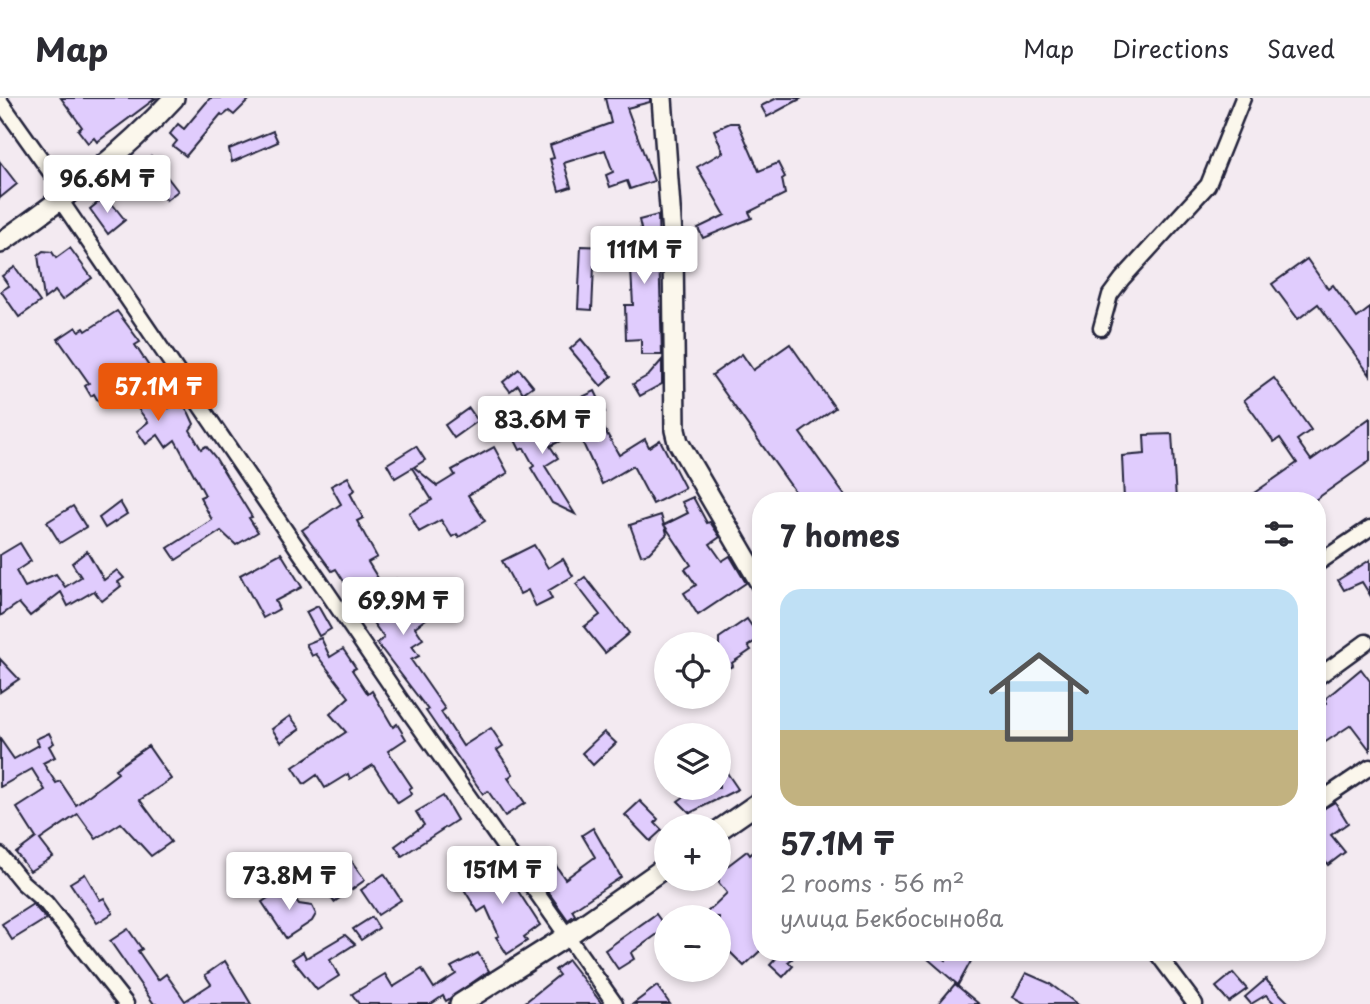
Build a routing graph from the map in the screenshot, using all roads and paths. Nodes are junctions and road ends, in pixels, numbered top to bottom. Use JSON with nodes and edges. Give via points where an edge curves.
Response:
{"nodes":[{"id":1,"x":174,"y":98,"type":"edge"},
{"id":2,"x":663,"y":98,"type":"edge"},
{"id":3,"x":1243,"y":98,"type":"edge"},
{"id":4,"x":0,"y":101,"type":"edge"},
{"id":5,"x":64,"y":199,"type":"junction"},
{"id":6,"x":0,"y":243,"type":"edge"},
{"id":7,"x":1101,"y":328,"type":"dead end"},
{"id":8,"x":1370,"y":528,"type":"edge"},
{"id":9,"x":1326,"y":558,"type":"edge"},
{"id":10,"x":752,"y":569,"type":"edge"},
{"id":11,"x":1366,"y":642,"type":"dead end"},
{"id":12,"x":1326,"y":671,"type":"edge"},
{"id":13,"x":1370,"y":767,"type":"edge"},
{"id":14,"x":1326,"y":797,"type":"edge"},
{"id":15,"x":752,"y":807,"type":"edge"},
{"id":16,"x":731,"y":822,"type":"edge"},
{"id":17,"x":0,"y":855,"type":"edge"},
{"id":18,"x":654,"y":875,"type":"edge"},
{"id":19,"x":567,"y":936,"type":"junction"},
{"id":20,"x":1163,"y":961,"type":"edge"},
{"id":21,"x":126,"y":1004,"type":"edge"},
{"id":22,"x":460,"y":1004,"type":"edge"},
{"id":23,"x":615,"y":1004,"type":"edge"},
{"id":24,"x":1195,"y":1004,"type":"edge"}],
"edges":[{"from":1,"to":5,"type":"street","via":[[122,152]]},
{"from":2,"to":10,"type":"street","via":[[673,249],[674,430]]},
{"from":3,"to":7,"type":"street","via":[[1208,185],[1110,295]]},
{"from":4,"to":5,"type":"street"},
{"from":5,"to":6,"type":"street"},
{"from":5,"to":19,"type":"street","via":[[400,699]]},
{"from":8,"to":9,"type":"street"},
{"from":11,"to":12,"type":"street"},
{"from":13,"to":14,"type":"street"},
{"from":15,"to":16,"type":"street"},
{"from":17,"to":21,"type":"street","via":[[46,903]]},
{"from":18,"to":19,"type":"street"},
{"from":19,"to":22,"type":"street"},
{"from":19,"to":23,"type":"street"},
{"from":20,"to":24,"type":"street"}]}
